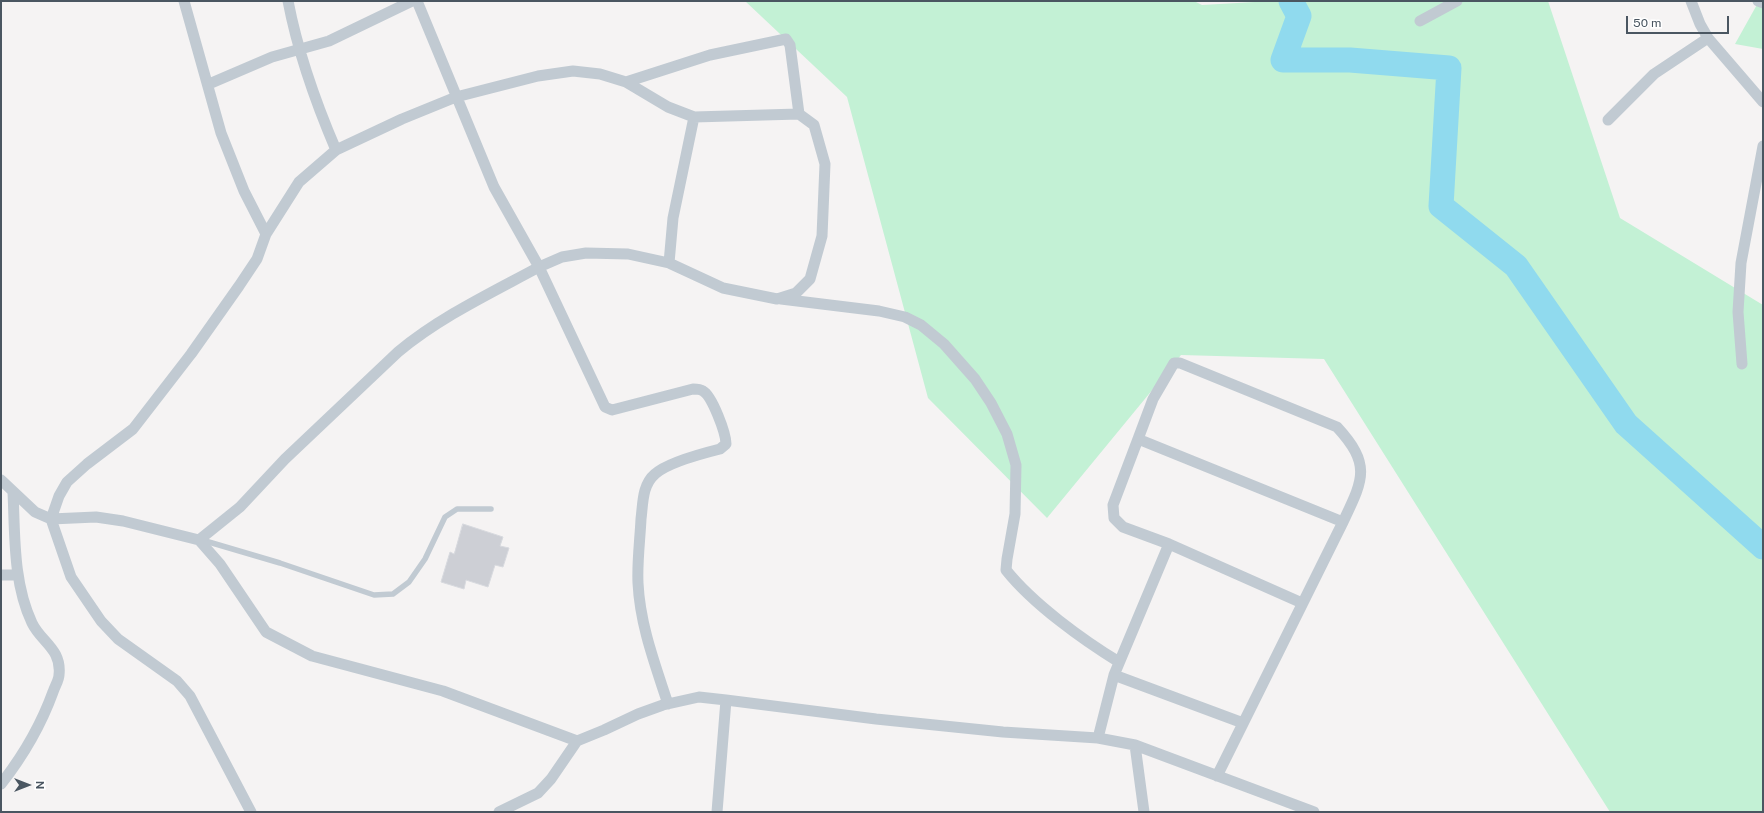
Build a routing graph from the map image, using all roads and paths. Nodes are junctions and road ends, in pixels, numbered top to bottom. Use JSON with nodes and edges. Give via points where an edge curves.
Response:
{"nodes":[{"id":1,"x":184,"y":1,"type":"edge"},
{"id":2,"x":288,"y":1,"type":"edge"},
{"id":3,"x":412,"y":1,"type":"edge"},
{"id":4,"x":417,"y":1,"type":"edge"},
{"id":5,"x":1457,"y":1,"type":"edge"},
{"id":6,"x":1691,"y":1,"type":"edge"},
{"id":7,"x":1758,"y":1,"type":"edge"},
{"id":8,"x":1763,"y":3,"type":"edge"},
{"id":9,"x":1420,"y":21,"type":"dead end"},
{"id":10,"x":1708,"y":38,"type":"junction"},
{"id":11,"x":299,"y":50,"type":"junction"},
{"id":12,"x":626,"y":82,"type":"junction"},
{"id":13,"x":209,"y":84,"type":"junction"},
{"id":14,"x":456,"y":98,"type":"junction"},
{"id":15,"x":1763,"y":102,"type":"edge"},
{"id":16,"x":799,"y":114,"type":"junction"},
{"id":17,"x":694,"y":116,"type":"junction"},
{"id":18,"x":1608,"y":120,"type":"dead end"},
{"id":19,"x":1763,"y":146,"type":"edge"},
{"id":20,"x":336,"y":150,"type":"junction"},
{"id":21,"x":266,"y":234,"type":"junction"},
{"id":22,"x":670,"y":263,"type":"junction"},
{"id":23,"x":539,"y":268,"type":"junction"},
{"id":24,"x":777,"y":299,"type":"junction"},
{"id":25,"x":1742,"y":364,"type":"dead end"},
{"id":26,"x":1138,"y":439,"type":"junction"},
{"id":27,"x":1,"y":480,"type":"edge"},
{"id":28,"x":13,"y":492,"type":"junction"},
{"id":29,"x":491,"y":509,"type":"dead end"},
{"id":30,"x":51,"y":519,"type":"junction"},
{"id":31,"x":1343,"y":522,"type":"junction"},
{"id":32,"x":199,"y":540,"type":"junction"},
{"id":33,"x":1169,"y":544,"type":"junction"},
{"id":34,"x":1,"y":575,"type":"edge"},
{"id":35,"x":18,"y":575,"type":"junction"},
{"id":36,"x":1302,"y":603,"type":"junction"},
{"id":37,"x":1119,"y":662,"type":"junction"},
{"id":38,"x":1114,"y":675,"type":"junction"},
{"id":39,"x":726,"y":700,"type":"junction"},
{"id":40,"x":668,"y":704,"type":"junction"},
{"id":41,"x":1243,"y":723,"type":"junction"},
{"id":42,"x":1098,"y":738,"type":"junction"},
{"id":43,"x":577,"y":741,"type":"junction"},
{"id":44,"x":1135,"y":745,"type":"junction"},
{"id":45,"x":1217,"y":776,"type":"junction"},
{"id":46,"x":1,"y":784,"type":"edge"},
{"id":47,"x":251,"y":812,"type":"edge"},
{"id":48,"x":499,"y":812,"type":"edge"},
{"id":49,"x":717,"y":812,"type":"edge"},
{"id":50,"x":1144,"y":812,"type":"edge"},
{"id":51,"x":1314,"y":812,"type":"edge"}],
"edges":[{"from":1,"to":13,"type":"street"},
{"from":2,"to":11,"type":"street"},
{"from":3,"to":11,"type":"street","via":[[329,41]]},
{"from":4,"to":14,"type":"street"},
{"from":5,"to":9,"type":"street"},
{"from":6,"to":10,"type":"street"},
{"from":7,"to":8,"type":"street"},
{"from":10,"to":15,"type":"street"},
{"from":10,"to":18,"type":"street","via":[[1654,74]]},
{"from":11,"to":13,"type":"street","via":[[272,57]]},
{"from":11,"to":20,"type":"street","via":[[314,99]]},
{"from":12,"to":14,"type":"street","via":[[600,74],[573,71],[538,76]]},
{"from":12,"to":16,"type":"street","via":[[710,55],[786,39],[790,45]]},
{"from":12,"to":17,"type":"street","via":[[668,107]]},
{"from":13,"to":21,"type":"street","via":[[221,133],[244,191]]},
{"from":14,"to":20,"type":"street","via":[[402,119]]},
{"from":14,"to":23,"type":"street","via":[[494,187]]},
{"from":16,"to":17,"type":"street"},
{"from":16,"to":24,"type":"street","via":[[814,125],[825,164],[822,236],[810,279],[796,293]]},
{"from":17,"to":22,"type":"street","via":[[673,218]]},
{"from":19,"to":25,"type":"street","via":[[1741,263],[1738,312]]},
{"from":20,"to":21,"type":"street","via":[[299,182]]},
{"from":21,"to":30,"type":"street","via":[[257,259],[191,354],[133,429],[67,482]]},
{"from":22,"to":23,"type":"street","via":[[628,254],[586,253],[562,257]]},
{"from":22,"to":24,"type":"street","via":[[723,288]]},
{"from":23,"to":32,"type":"street","via":[[449,316],[416,337],[285,459],[240,507]]},
{"from":23,"to":40,"type":"street","via":[[605,407],[612,410],[693,389],[703,391],[709,397],[726,436],[726,444],[720,448],[667,467],[655,474],[648,483],[644,496],[638,583],[647,642]]},
{"from":24,"to":37,"type":"street","via":[[879,311],[905,317],[921,325],[944,344],[975,379],[991,403],[1007,434],[1016,465],[1015,514],[1006,570],[1044,607],[1096,648]]},
{"from":26,"to":31,"type":"street"},
{"from":26,"to":31,"type":"street","via":[[1153,399],[1174,363],[1180,362],[1337,428],[1358,456],[1361,473],[1356,494]]},
{"from":26,"to":33,"type":"street","via":[[1113,505],[1114,518],[1123,527]]},
{"from":27,"to":28,"type":"street"},
{"from":28,"to":30,"type":"street","via":[[35,512]]},
{"from":28,"to":35,"type":"street"},
{"from":29,"to":32,"type":"lane","via":[[457,509],[445,517],[425,559],[408,582],[393,594],[374,595],[280,563]]},
{"from":30,"to":32,"type":"street","via":[[96,517]]},
{"from":30,"to":47,"type":"street","via":[[71,577],[81,592],[101,621],[118,639],[177,681],[190,696]]},
{"from":31,"to":36,"type":"street"},
{"from":32,"to":43,"type":"street","via":[[220,564],[270,635],[312,656],[443,691]]},
{"from":33,"to":36,"type":"street"},
{"from":33,"to":37,"type":"street"},
{"from":34,"to":35,"type":"street"},
{"from":35,"to":46,"type":"street","via":[[33,624],[54,649],[60,675],[48,706],[26,748]]},
{"from":36,"to":41,"type":"street"},
{"from":37,"to":38,"type":"street"},
{"from":38,"to":41,"type":"street"},
{"from":38,"to":42,"type":"street"},
{"from":39,"to":40,"type":"street","via":[[699,698]]},
{"from":39,"to":42,"type":"street","via":[[1003,732]]},
{"from":39,"to":49,"type":"street"},
{"from":40,"to":43,"type":"street","via":[[638,714]]},
{"from":41,"to":45,"type":"street"},
{"from":42,"to":44,"type":"street"},
{"from":43,"to":48,"type":"street","via":[[538,793]]},
{"from":44,"to":45,"type":"street"},
{"from":44,"to":50,"type":"street"},
{"from":45,"to":51,"type":"street"}]}
